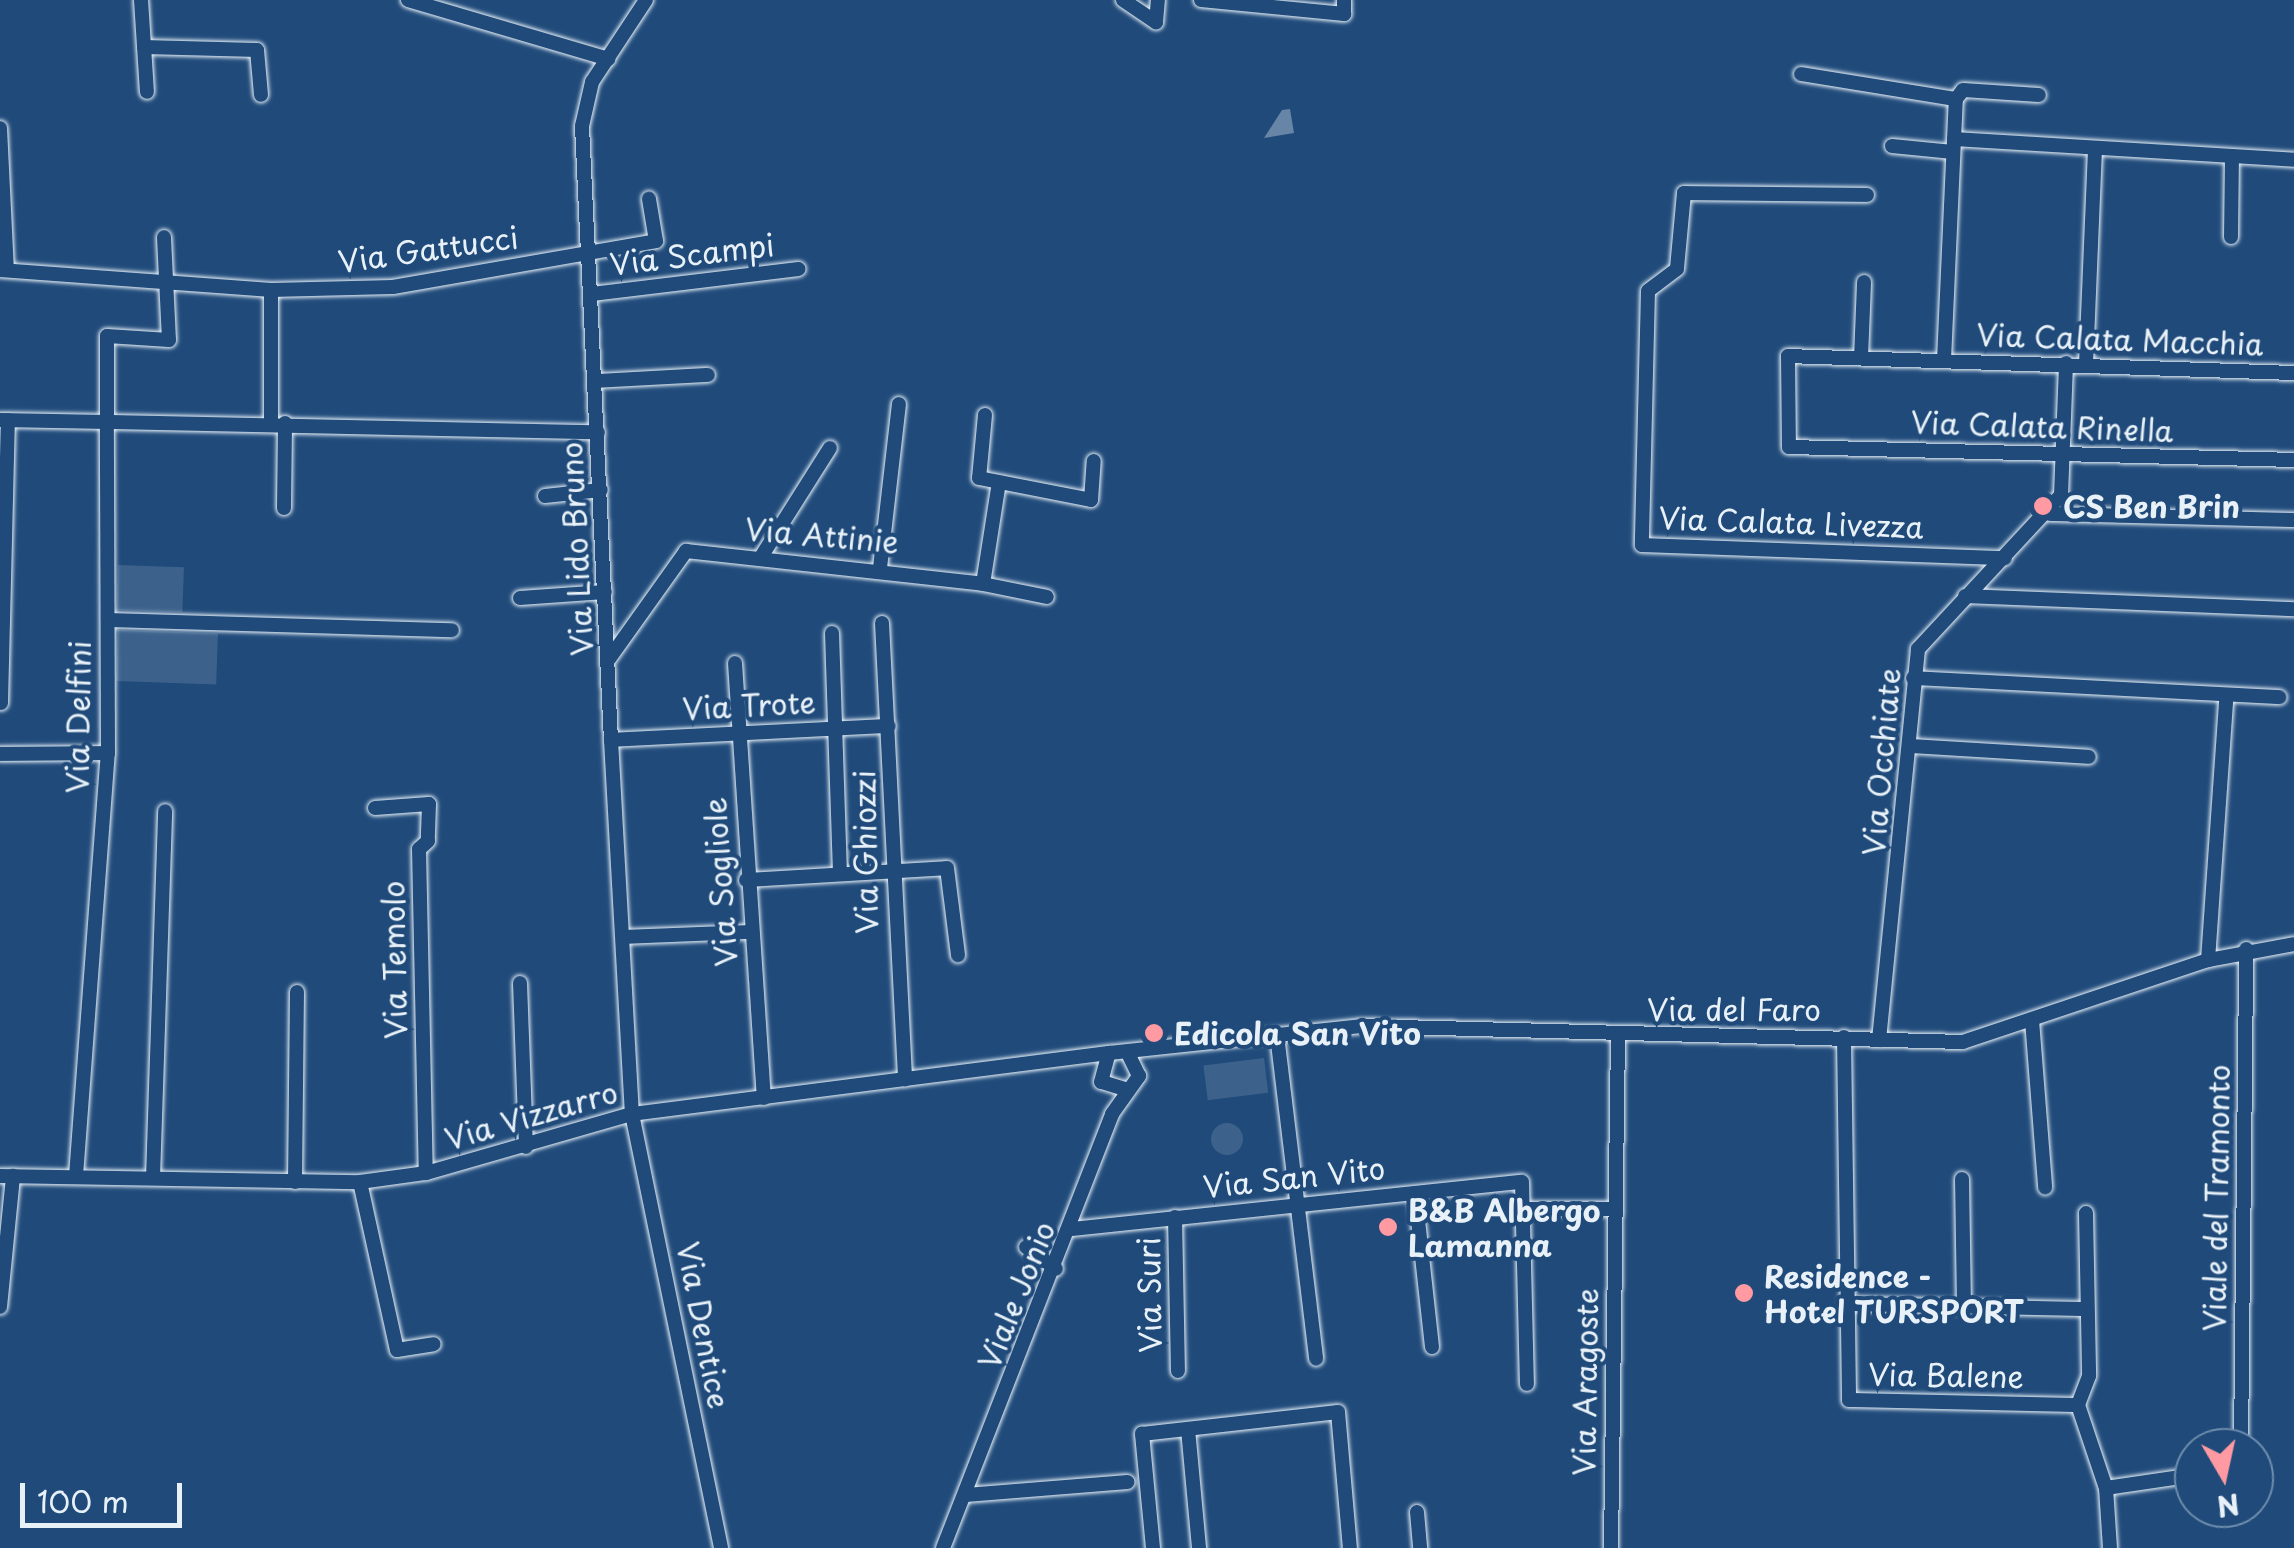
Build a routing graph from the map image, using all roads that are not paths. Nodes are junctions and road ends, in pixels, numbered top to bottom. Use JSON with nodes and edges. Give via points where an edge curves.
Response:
{"nodes":[{"id":1,"x":141,"y":0,"type":"edge"},
{"id":2,"x":408,"y":0,"type":"edge"},
{"id":3,"x":646,"y":0,"type":"edge"},
{"id":4,"x":1123,"y":0,"type":"edge"},
{"id":5,"x":1158,"y":0,"type":"edge"},
{"id":6,"x":1201,"y":0,"type":"edge"},
{"id":7,"x":1344,"y":0,"type":"edge"},
{"id":8,"x":428,"y":3,"type":"edge"},
{"id":9,"x":144,"y":46,"type":"junction"},
{"id":10,"x":608,"y":60,"type":"junction"},
{"id":11,"x":1801,"y":74,"type":"dead end"},
{"id":12,"x":146,"y":92,"type":"dead end"},
{"id":13,"x":260,"y":95,"type":"dead end"},
{"id":14,"x":2039,"y":95,"type":"dead end"},
{"id":15,"x":1956,"y":99,"type":"junction"},
{"id":16,"x":0,"y":128,"type":"edge"},
{"id":17,"x":0,"y":144,"type":"edge"},
{"id":18,"x":1892,"y":146,"type":"dead end"},
{"id":19,"x":1954,"y":146,"type":"junction"},
{"id":20,"x":2095,"y":150,"type":"junction"},
{"id":21,"x":2232,"y":159,"type":"junction"},
{"id":22,"x":2294,"y":160,"type":"edge"},
{"id":23,"x":1867,"y":196,"type":"dead end"},
{"id":24,"x":649,"y":199,"type":"dead end"},
{"id":25,"x":2232,"y":237,"type":"dead end"},
{"id":26,"x":164,"y":238,"type":"dead end"},
{"id":27,"x":590,"y":252,"type":"junction"},
{"id":28,"x":798,"y":268,"type":"dead end"},
{"id":29,"x":4,"y":270,"type":"edge"},
{"id":30,"x":1864,"y":282,"type":"dead end"},
{"id":31,"x":167,"y":283,"type":"junction"},
{"id":32,"x":271,"y":290,"type":"junction"},
{"id":33,"x":592,"y":294,"type":"junction"},
{"id":34,"x":1862,"y":358,"type":"junction"},
{"id":35,"x":1944,"y":360,"type":"junction"},
{"id":36,"x":2066,"y":363,"type":"junction"},
{"id":37,"x":2086,"y":364,"type":"junction"},
{"id":38,"x":2294,"y":373,"type":"edge"},
{"id":39,"x":708,"y":375,"type":"dead end"},
{"id":40,"x":596,"y":381,"type":"junction"},
{"id":41,"x":899,"y":404,"type":"dead end"},
{"id":42,"x":986,"y":415,"type":"dead end"},
{"id":43,"x":4,"y":420,"type":"edge"},
{"id":44,"x":107,"y":422,"type":"junction"},
{"id":45,"x":278,"y":422,"type":"junction"},
{"id":46,"x":598,"y":432,"type":"junction"},
{"id":47,"x":1789,"y":447,"type":"joint"},
{"id":48,"x":830,"y":448,"type":"dead end"},
{"id":49,"x":2062,"y":454,"type":"junction"},
{"id":50,"x":2294,"y":460,"type":"edge"},
{"id":51,"x":1094,"y":461,"type":"dead end"},
{"id":52,"x":998,"y":482,"type":"junction"},
{"id":53,"x":600,"y":490,"type":"junction"},
{"id":54,"x":546,"y":496,"type":"dead end"},
{"id":55,"x":284,"y":508,"type":"dead end"},
{"id":56,"x":2050,"y":514,"type":"junction"},
{"id":57,"x":2294,"y":520,"type":"edge"},
{"id":58,"x":761,"y":557,"type":"junction"},
{"id":59,"x":2005,"y":558,"type":"junction"},
{"id":60,"x":880,"y":568,"type":"junction"},
{"id":61,"x":983,"y":584,"type":"junction"},
{"id":62,"x":606,"y":592,"type":"junction"},
{"id":63,"x":1965,"y":596,"type":"junction"},
{"id":64,"x":520,"y":598,"type":"dead end"},
{"id":65,"x":1047,"y":598,"type":"dead end"},
{"id":66,"x":2294,"y":609,"type":"edge"},
{"id":67,"x":108,"y":620,"type":"junction"},
{"id":68,"x":882,"y":623,"type":"dead end"},
{"id":69,"x":452,"y":630,"type":"dead end"},
{"id":70,"x":832,"y":632,"type":"dead end"},
{"id":71,"x":608,"y":660,"type":"junction"},
{"id":72,"x":735,"y":663,"type":"dead end"},
{"id":73,"x":1913,"y":678,"type":"junction"},
{"id":74,"x":2280,"y":697,"type":"dead end"},
{"id":75,"x":2226,"y":702,"type":"dead end"},
{"id":76,"x":0,"y":703,"type":"edge"},
{"id":77,"x":889,"y":726,"type":"junction"},
{"id":78,"x":835,"y":729,"type":"junction"},
{"id":79,"x":738,"y":732,"type":"junction"},
{"id":80,"x":611,"y":740,"type":"junction"},
{"id":81,"x":1910,"y":746,"type":"junction"},
{"id":82,"x":108,"y":753,"type":"junction"},
{"id":83,"x":0,"y":754,"type":"edge"},
{"id":84,"x":2089,"y":757,"type":"dead end"},
{"id":85,"x":375,"y":808,"type":"dead end"},
{"id":86,"x":165,"y":811,"type":"dead end"},
{"id":87,"x":896,"y":871,"type":"junction"},
{"id":88,"x":840,"y":874,"type":"junction"},
{"id":89,"x":746,"y":880,"type":"junction"},
{"id":90,"x":750,"y":932,"type":"junction"},
{"id":91,"x":623,"y":936,"type":"junction"},
{"id":92,"x":2294,"y":944,"type":"edge"},
{"id":93,"x":2246,"y":949,"type":"junction"},
{"id":94,"x":958,"y":956,"type":"dead end"},
{"id":95,"x":2208,"y":960,"type":"junction"},
{"id":96,"x":520,"y":983,"type":"dead end"},
{"id":97,"x":297,"y":992,"type":"dead end"},
{"id":98,"x":2032,"y":1020,"type":"junction"},
{"id":99,"x":1277,"y":1035,"type":"junction"},
{"id":100,"x":1618,"y":1037,"type":"junction"},
{"id":101,"x":1844,"y":1037,"type":"junction"},
{"id":102,"x":1879,"y":1040,"type":"junction"},
{"id":103,"x":1160,"y":1050,"type":"junction"},
{"id":104,"x":1128,"y":1052,"type":"junction"},
{"id":105,"x":1109,"y":1053,"type":"junction"},
{"id":106,"x":1075,"y":1060,"type":"junction"},
{"id":107,"x":1140,"y":1069,"type":"junction"},
{"id":108,"x":1098,"y":1070,"type":"junction"},
{"id":109,"x":905,"y":1079,"type":"junction"},
{"id":110,"x":1108,"y":1088,"type":"junction"},
{"id":111,"x":1128,"y":1090,"type":"junction"},
{"id":112,"x":764,"y":1098,"type":"junction"},
{"id":113,"x":632,"y":1114,"type":"junction"},
{"id":114,"x":1112,"y":1114,"type":"junction"},
{"id":115,"x":526,"y":1147,"type":"junction"},
{"id":116,"x":426,"y":1174,"type":"junction"},
{"id":117,"x":7,"y":1176,"type":"edge"},
{"id":118,"x":76,"y":1176,"type":"junction"},
{"id":119,"x":153,"y":1178,"type":"junction"},
{"id":120,"x":1962,"y":1179,"type":"dead end"},
{"id":121,"x":295,"y":1182,"type":"junction"},
{"id":122,"x":360,"y":1182,"type":"junction"},
{"id":123,"x":2045,"y":1187,"type":"dead end"},
{"id":124,"x":1415,"y":1192,"type":"junction"},
{"id":125,"x":1297,"y":1205,"type":"junction"},
{"id":126,"x":1527,"y":1209,"type":"junction"},
{"id":127,"x":1614,"y":1209,"type":"junction"},
{"id":128,"x":2086,"y":1213,"type":"dead end"},
{"id":129,"x":1175,"y":1217,"type":"junction"},
{"id":130,"x":1072,"y":1229,"type":"junction"},
{"id":131,"x":1026,"y":1247,"type":"dead end"},
{"id":132,"x":1056,"y":1268,"type":"junction"},
{"id":133,"x":1846,"y":1304,"type":"junction"},
{"id":134,"x":1964,"y":1306,"type":"junction"},
{"id":135,"x":0,"y":1307,"type":"edge"},
{"id":136,"x":2086,"y":1309,"type":"junction"},
{"id":137,"x":434,"y":1344,"type":"dead end"},
{"id":138,"x":1432,"y":1347,"type":"dead end"},
{"id":139,"x":1316,"y":1358,"type":"dead end"},
{"id":140,"x":1178,"y":1372,"type":"dead end"},
{"id":141,"x":1527,"y":1384,"type":"dead end"},
{"id":142,"x":2078,"y":1405,"type":"junction"},
{"id":143,"x":2240,"y":1428,"type":"edge"},
{"id":144,"x":1188,"y":1429,"type":"junction"},
{"id":145,"x":2174,"y":1478,"type":"edge"},
{"id":146,"x":1127,"y":1482,"type":"dead end"},
{"id":147,"x":2106,"y":1488,"type":"junction"},
{"id":148,"x":966,"y":1495,"type":"junction"},
{"id":149,"x":1417,"y":1512,"type":"dead end"},
{"id":150,"x":721,"y":1548,"type":"edge"},
{"id":151,"x":943,"y":1548,"type":"edge"},
{"id":152,"x":1153,"y":1548,"type":"edge"},
{"id":153,"x":1199,"y":1548,"type":"edge"},
{"id":154,"x":1350,"y":1548,"type":"edge"},
{"id":155,"x":1420,"y":1548,"type":"edge"},
{"id":156,"x":1611,"y":1548,"type":"edge"},
{"id":157,"x":2110,"y":1548,"type":"edge"}],
"edges":[{"from":1,"to":9,"type":"street"},
{"from":2,"to":8,"type":"street"},
{"from":3,"to":10,"type":"street","name":"Via Lido Bruno"},
{"from":4,"to":5,"type":"street","via":[[1156,22]]},
{"from":6,"to":7,"type":"street","via":[[1344,14]]},
{"from":8,"to":10,"type":"street"},
{"from":9,"to":12,"type":"street"},
{"from":9,"to":13,"type":"street","via":[[258,50]]},
{"from":10,"to":27,"type":"street","name":"Via Lido Bruno","via":[[592,82],[582,126]]},
{"from":11,"to":15,"type":"street"},
{"from":14,"to":15,"type":"street","via":[[1963,90]]},
{"from":15,"to":19,"type":"street","name":"Via Calata Macchia"},
{"from":16,"to":17,"type":"street"},
{"from":17,"to":29,"type":"street"},
{"from":18,"to":19,"type":"street"},
{"from":19,"to":20,"type":"street"},
{"from":19,"to":35,"type":"street","name":"Via Calata Macchia"},
{"from":20,"to":21,"type":"street"},
{"from":20,"to":37,"type":"street"},
{"from":21,"to":22,"type":"street"},
{"from":21,"to":25,"type":"street"},
{"from":23,"to":59,"type":"street","name":"Via Calata Livezza","via":[[1684,193],[1677,269],[1648,291],[1642,545]]},
{"from":24,"to":27,"type":"street","name":"Via Gattucci","via":[[656,241]]},
{"from":26,"to":31,"type":"street"},
{"from":27,"to":32,"type":"street","name":"Via Gattucci","via":[[393,287]]},
{"from":27,"to":33,"type":"street","name":"Via Lido Bruno"},
{"from":28,"to":33,"type":"street","name":"Via Scampi"},
{"from":29,"to":31,"type":"street","name":"Via Gattucci"},
{"from":30,"to":34,"type":"street"},
{"from":31,"to":32,"type":"street","name":"Via Gattucci"},
{"from":31,"to":44,"type":"street","name":"Via Delfini","via":[[169,340],[107,336]]},
{"from":32,"to":45,"type":"street"},
{"from":33,"to":40,"type":"street","name":"Via Lido Bruno"},
{"from":34,"to":35,"type":"street","name":"Via Calata Macchia"},
{"from":34,"to":47,"type":"street","name":"Via Calata Macchia","via":[[1788,356]]},
{"from":35,"to":36,"type":"street","name":"Via Calata Macchia"},
{"from":36,"to":37,"type":"street","name":"Via Calata Macchia"},
{"from":36,"to":49,"type":"street"},
{"from":37,"to":38,"type":"street","name":"Via Calata Macchia"},
{"from":39,"to":40,"type":"street"},
{"from":40,"to":46,"type":"street","name":"Via Lido Bruno"},
{"from":41,"to":60,"type":"street"},
{"from":42,"to":52,"type":"street","via":[[979,478]]},
{"from":43,"to":44,"type":"street"},
{"from":43,"to":76,"type":"street"},
{"from":44,"to":45,"type":"street"},
{"from":44,"to":67,"type":"street","name":"Via Delfini"},
{"from":45,"to":46,"type":"street"},
{"from":45,"to":55,"type":"street"},
{"from":46,"to":53,"type":"street","name":"Via Lido Bruno"},
{"from":47,"to":49,"type":"street","name":"Via Calata Rinella"},
{"from":48,"to":58,"type":"street"},
{"from":49,"to":50,"type":"street","name":"Via Calata Rinella"},
{"from":49,"to":56,"type":"street"},
{"from":51,"to":52,"type":"street","via":[[1091,500]]},
{"from":52,"to":61,"type":"street"},
{"from":53,"to":54,"type":"street"},
{"from":53,"to":62,"type":"street","name":"Via Lido Bruno"},
{"from":56,"to":57,"type":"street"},
{"from":56,"to":59,"type":"street","name":"Via Occhiate"},
{"from":58,"to":60,"type":"street","name":"Via Attinie"},
{"from":58,"to":71,"type":"street","name":"Via Attinie","via":[[686,551]]},
{"from":59,"to":63,"type":"street","name":"Via Occhiate"},
{"from":60,"to":61,"type":"street","name":"Via Attinie"},
{"from":61,"to":65,"type":"street","name":"Via Attinie"},
{"from":62,"to":64,"type":"street"},
{"from":62,"to":71,"type":"street","name":"Via Lido Bruno"},
{"from":63,"to":66,"type":"street"},
{"from":63,"to":73,"type":"street","name":"Via Occhiate","via":[[1918,649]]},
{"from":67,"to":69,"type":"street"},
{"from":67,"to":82,"type":"street","name":"Via Delfini"},
{"from":68,"to":77,"type":"street","name":"Via Ghiozzi"},
{"from":70,"to":78,"type":"street"},
{"from":71,"to":80,"type":"street","name":"Via Lido Bruno"},
{"from":72,"to":79,"type":"street","name":"Via Sogliole"},
{"from":73,"to":74,"type":"street"},
{"from":73,"to":81,"type":"street","name":"Via Occhiate"},
{"from":75,"to":95,"type":"street"},
{"from":77,"to":78,"type":"street","name":"Via Trote"},
{"from":77,"to":87,"type":"street","name":"Via Ghiozzi"},
{"from":78,"to":79,"type":"street","name":"Via Trote"},
{"from":78,"to":88,"type":"street"},
{"from":79,"to":80,"type":"street","name":"Via Trote"},
{"from":79,"to":89,"type":"street","name":"Via Sogliole"},
{"from":80,"to":91,"type":"street","name":"Via Lido Bruno"},
{"from":81,"to":84,"type":"street"},
{"from":81,"to":102,"type":"street","name":"Via Occhiate"},
{"from":82,"to":83,"type":"street"},
{"from":82,"to":118,"type":"street","name":"Via Delfini"},
{"from":85,"to":116,"type":"street","name":"Via Temolo","via":[[429,804],[428,841],[420,849]]},
{"from":86,"to":119,"type":"street"},
{"from":87,"to":88,"type":"street"},
{"from":87,"to":94,"type":"street","via":[[947,868]]},
{"from":87,"to":109,"type":"street","name":"Via Ghiozzi"},
{"from":88,"to":89,"type":"street"},
{"from":89,"to":90,"type":"street","name":"Via Sogliole"},
{"from":90,"to":91,"type":"street"},
{"from":90,"to":112,"type":"street","name":"Via Sogliole"},
{"from":91,"to":113,"type":"street","name":"Via Lido Bruno"},
{"from":92,"to":93,"type":"street","name":"Via del Faro"},
{"from":93,"to":95,"type":"street","name":"Via del Faro"},
{"from":93,"to":143,"type":"street","name":"Viale del Tramonto"},
{"from":95,"to":98,"type":"street","name":"Via del Faro"},
{"from":96,"to":115,"type":"street"},
{"from":97,"to":121,"type":"street"},
{"from":98,"to":102,"type":"street","name":"Via del Faro","via":[[1976,1041]]},
{"from":98,"to":123,"type":"street"},
{"from":99,"to":100,"type":"street","name":"Via del Faro","via":[[1361,1026]]},
{"from":99,"to":103,"type":"street","name":"Via del Faro"},
{"from":99,"to":125,"type":"street"},
{"from":100,"to":101,"type":"street","name":"Via del Faro"},
{"from":100,"to":127,"type":"street","name":"Via Aragoste"},
{"from":101,"to":102,"type":"street","name":"Via del Faro"},
{"from":101,"to":133,"type":"street","name":"Via Balene"},
{"from":103,"to":104,"type":"street","name":"Via del Faro"},
{"from":103,"to":107,"type":"street"},
{"from":104,"to":105,"type":"street","name":"Via Vizzarro"},
{"from":104,"to":107,"type":"street"},
{"from":105,"to":106,"type":"street","name":"Via Vizzarro"},
{"from":105,"to":108,"type":"street"},
{"from":106,"to":108,"type":"street","name":"Via Vizzarro"},
{"from":106,"to":109,"type":"street","name":"Via Vizzarro"},
{"from":107,"to":111,"type":"street"},
{"from":108,"to":110,"type":"street"},
{"from":109,"to":112,"type":"street","name":"Via Vizzarro"},
{"from":110,"to":111,"type":"street"},
{"from":110,"to":114,"type":"street","name":"Viale Jonio"},
{"from":111,"to":114,"type":"street","name":"Viale Jonio"},
{"from":112,"to":113,"type":"street","name":"Via Vizzarro"},
{"from":113,"to":115,"type":"street","name":"Via Vizzarro"},
{"from":113,"to":150,"type":"street","name":"Via Dentice"},
{"from":114,"to":130,"type":"street","name":"Viale Jonio"},
{"from":115,"to":116,"type":"street","name":"Via Vizzarro"},
{"from":116,"to":122,"type":"street","name":"Via Vizzarro"},
{"from":117,"to":118,"type":"street","name":"Via Vizzarro"},
{"from":117,"to":135,"type":"street"},
{"from":118,"to":119,"type":"street","name":"Via Vizzarro"},
{"from":119,"to":121,"type":"street","name":"Via Vizzarro"},
{"from":120,"to":134,"type":"street"},
{"from":121,"to":122,"type":"street","name":"Via Vizzarro"},
{"from":122,"to":137,"type":"street","via":[[397,1350]]},
{"from":124,"to":125,"type":"street","name":"Via San Vito"},
{"from":124,"to":126,"type":"street","name":"Via San Vito","via":[[1522,1182]]},
{"from":124,"to":138,"type":"street"},
{"from":125,"to":129,"type":"street","name":"Via San Vito"},
{"from":125,"to":139,"type":"street"},
{"from":126,"to":127,"type":"street"},
{"from":126,"to":141,"type":"street"},
{"from":127,"to":156,"type":"street","name":"Via Aragoste"},
{"from":128,"to":136,"type":"street"},
{"from":129,"to":130,"type":"street","name":"Via San Vito"},
{"from":129,"to":140,"type":"street","name":"Via Suri"},
{"from":130,"to":132,"type":"street","name":"Viale Jonio"},
{"from":131,"to":132,"type":"street"},
{"from":132,"to":148,"type":"street","name":"Viale Jonio"},
{"from":133,"to":134,"type":"street"},
{"from":133,"to":142,"type":"street","name":"Via Balene","via":[[1849,1400]]},
{"from":134,"to":136,"type":"street"},
{"from":136,"to":142,"type":"street","via":[[2089,1376]]},
{"from":142,"to":147,"type":"street"},
{"from":144,"to":152,"type":"street","via":[[1142,1434]]},
{"from":144,"to":153,"type":"street"},
{"from":144,"to":154,"type":"street","via":[[1338,1412]]},
{"from":145,"to":147,"type":"street"},
{"from":146,"to":148,"type":"street"},
{"from":147,"to":157,"type":"street"},
{"from":148,"to":151,"type":"street","name":"Viale Jonio"},
{"from":149,"to":155,"type":"street"}]}
